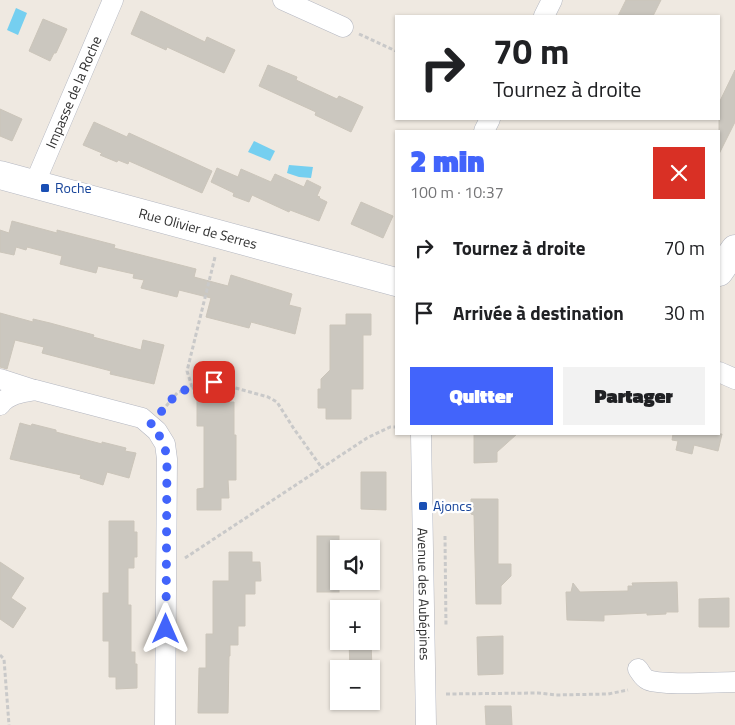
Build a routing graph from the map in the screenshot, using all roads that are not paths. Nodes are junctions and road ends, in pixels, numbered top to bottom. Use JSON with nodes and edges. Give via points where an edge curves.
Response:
{"nodes":[{"id":1,"x":113,"y":0,"type":"edge"},
{"id":2,"x":283,"y":0,"type":"edge"},
{"id":3,"x":552,"y":0,"type":"edge"},
{"id":4,"x":544,"y":15,"type":"edge"},
{"id":5,"x":343,"y":27,"type":"road end"},
{"id":6,"x":0,"y":175,"type":"edge"},
{"id":7,"x":34,"y":184,"type":"junction"},
{"id":8,"x":735,"y":249,"type":"edge"},
{"id":9,"x":720,"y":271,"type":"edge"},
{"id":10,"x":395,"y":282,"type":"edge"},
{"id":11,"x":720,"y":372,"type":"edge"},
{"id":12,"x":0,"y":379,"type":"edge"},
{"id":13,"x":735,"y":379,"type":"edge"},
{"id":14,"x":36,"y":390,"type":"junction"},
{"id":15,"x":0,"y":405,"type":"edge"},
{"id":16,"x":421,"y":435,"type":"edge"},
{"id":17,"x":644,"y":675,"type":"road end"},
{"id":18,"x":735,"y":682,"type":"edge"},
{"id":19,"x":165,"y":725,"type":"edge"},
{"id":20,"x":426,"y":725,"type":"edge"}],
"edges":[{"from":1,"to":7,"type":"street","name":"Impasse de la Roche"},
{"from":2,"to":5,"type":"street"},
{"from":3,"to":4,"type":"street"},
{"from":6,"to":7,"type":"street","name":"Rue Olivier de Serres"},
{"from":7,"to":10,"type":"street","name":"Rue Olivier de Serres"},
{"from":8,"to":9,"type":"street"},
{"from":11,"to":13,"type":"street"},
{"from":12,"to":14,"type":"street"},
{"from":14,"to":15,"type":"street","via":[[4,399]]},
{"from":14,"to":19,"type":"street","via":[[142,418],[157,431],[165,444]]},
{"from":16,"to":20,"type":"street","name":"Avenue des Aubépines"},
{"from":17,"to":18,"type":"street","via":[[677,683]]}]}
